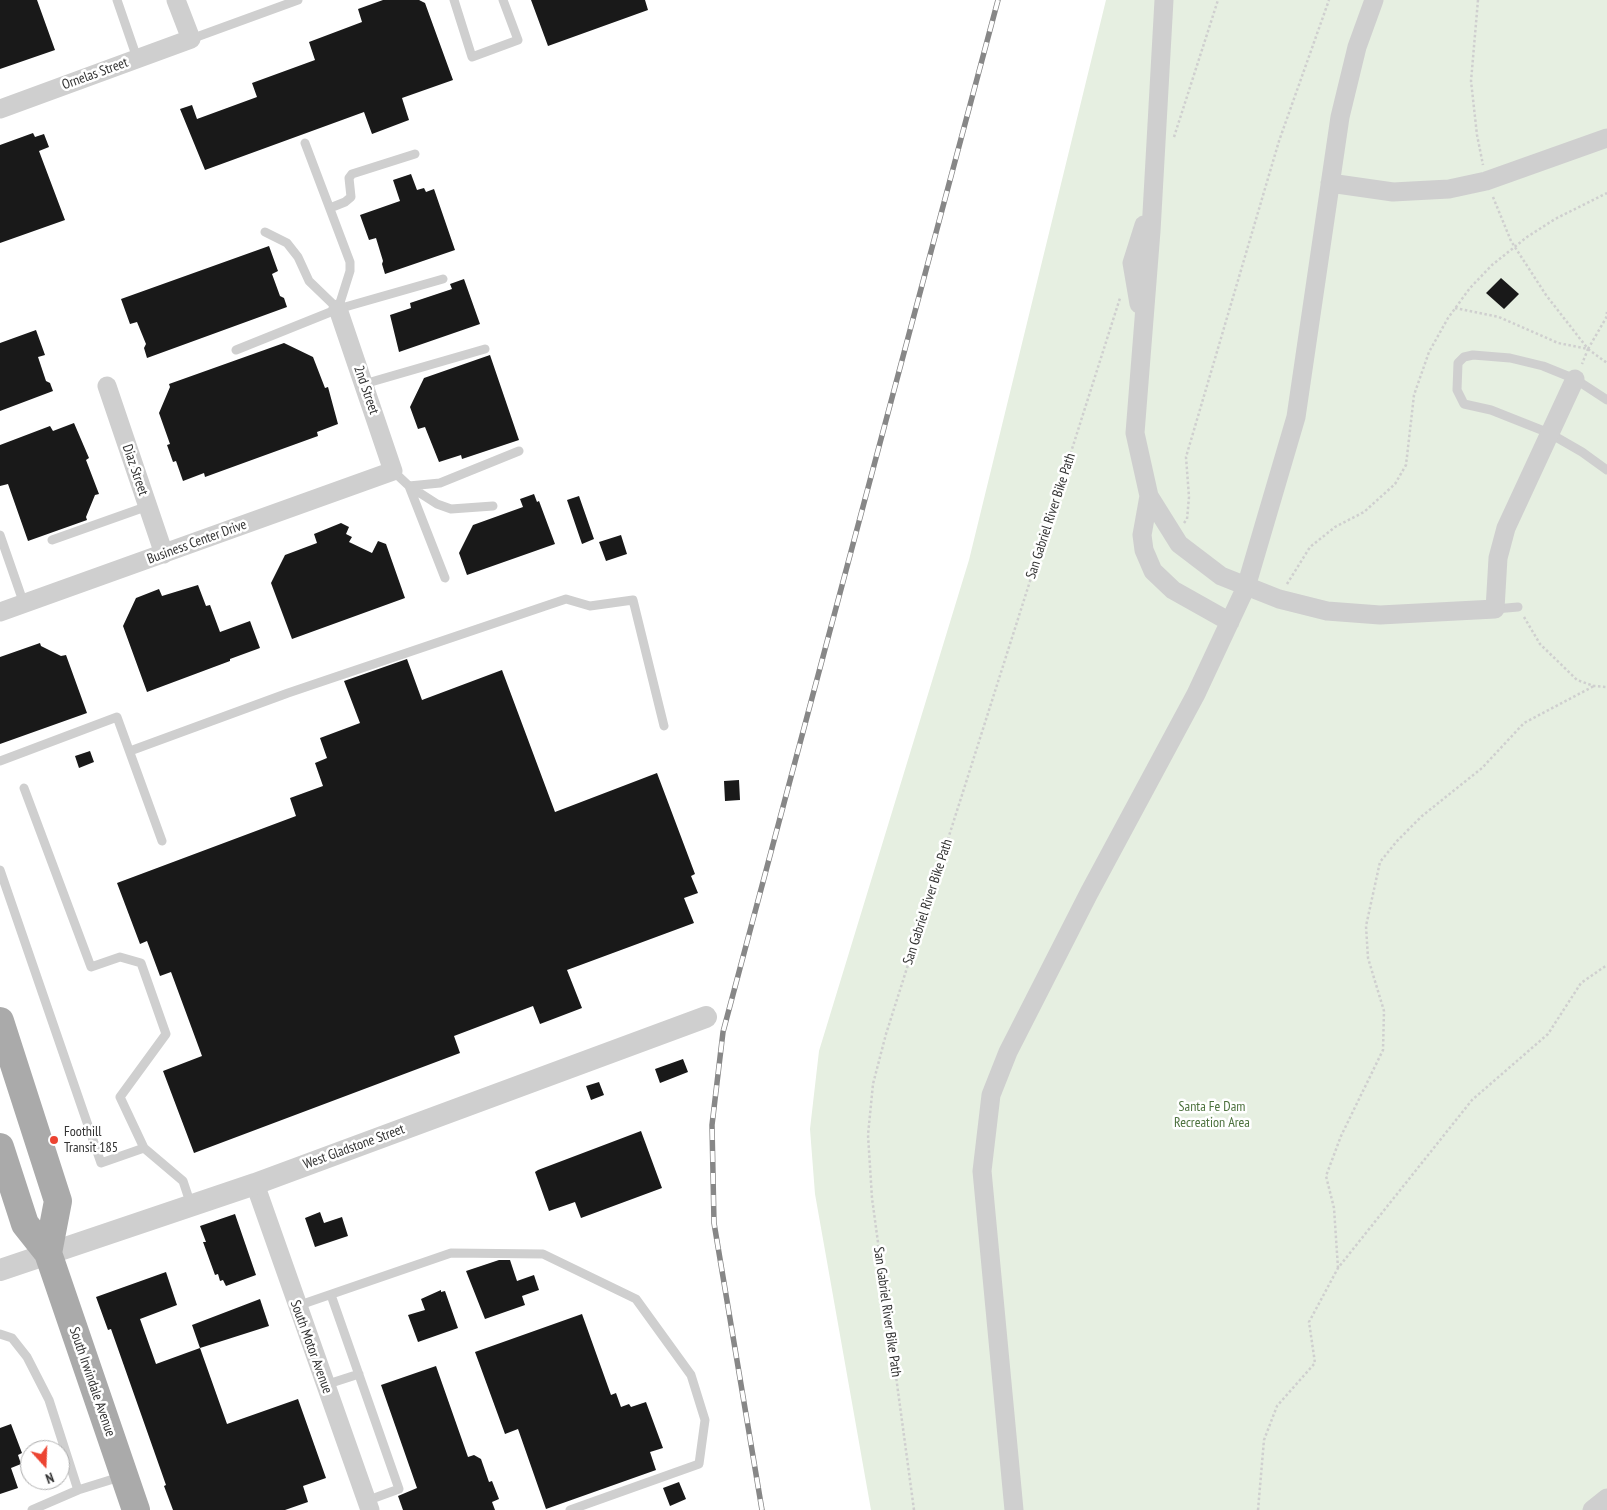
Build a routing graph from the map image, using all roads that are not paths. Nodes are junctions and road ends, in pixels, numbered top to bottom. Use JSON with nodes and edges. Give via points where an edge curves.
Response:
{"nodes":[{"id":1,"x":117,"y":0,"type":"edge"},
{"id":2,"x":176,"y":0,"type":"edge"},
{"id":3,"x":298,"y":0,"type":"edge"},
{"id":4,"x":454,"y":0,"type":"edge"},
{"id":5,"x":503,"y":0,"type":"edge"},
{"id":6,"x":1164,"y":0,"type":"edge"},
{"id":7,"x":1374,"y":0,"type":"edge"},
{"id":8,"x":191,"y":38,"type":"junction"},
{"id":9,"x":137,"y":58,"type":"junction"},
{"id":10,"x":0,"y":109,"type":"edge"},
{"id":11,"x":1607,"y":138,"type":"edge"},
{"id":12,"x":305,"y":143,"type":"dead end"},
{"id":13,"x":415,"y":154,"type":"dead end"},
{"id":14,"x":1330,"y":183,"type":"junction"},
{"id":15,"x":330,"y":208,"type":"junction"},
{"id":16,"x":265,"y":232,"type":"dead end"},
{"id":17,"x":444,"y":279,"type":"dead end"},
{"id":18,"x":338,"y":309,"type":"junction"},
{"id":19,"x":485,"y":349,"type":"dead end"},
{"id":20,"x":236,"y":350,"type":"dead end"},
{"id":21,"x":1575,"y":379,"type":"junction"},
{"id":22,"x":364,"y":384,"type":"junction"},
{"id":23,"x":107,"y":386,"type":"dead end"},
{"id":24,"x":1607,"y":400,"type":"edge"},
{"id":25,"x":1549,"y":433,"type":"junction"},
{"id":26,"x":519,"y":452,"type":"dead end"},
{"id":27,"x":1607,"y":470,"type":"edge"},
{"id":28,"x":393,"y":471,"type":"junction"},
{"id":29,"x":409,"y":486,"type":"junction"},
{"id":30,"x":1149,"y":496,"type":"junction"},
{"id":31,"x":148,"y":506,"type":"junction"},
{"id":32,"x":493,"y":506,"type":"dead end"},
{"id":33,"x":0,"y":535,"type":"edge"},
{"id":34,"x":52,"y":540,"type":"dead end"},
{"id":35,"x":164,"y":554,"type":"junction"},
{"id":36,"x":445,"y":578,"type":"dead end"},
{"id":37,"x":1246,"y":587,"type":"junction"},
{"id":38,"x":24,"y":604,"type":"junction"},
{"id":39,"x":1518,"y":607,"type":"road end"},
{"id":40,"x":1495,"y":609,"type":"junction"},
{"id":41,"x":0,"y":612,"type":"edge"},
{"id":42,"x":1230,"y":622,"type":"junction"},
{"id":43,"x":664,"y":726,"type":"dead end"},
{"id":44,"x":130,"y":751,"type":"junction"},
{"id":45,"x":0,"y":761,"type":"edge"},
{"id":46,"x":24,"y":788,"type":"dead end"},
{"id":47,"x":162,"y":841,"type":"dead end"},
{"id":48,"x":0,"y":870,"type":"edge"},
{"id":49,"x":706,"y":1017,"type":"dead end"},
{"id":50,"x":0,"y":1021,"type":"edge"},
{"id":51,"x":0,"y":1147,"type":"edge"},
{"id":52,"x":144,"y":1148,"type":"junction"},
{"id":53,"x":255,"y":1184,"type":"junction"},
{"id":54,"x":191,"y":1206,"type":"junction"},
{"id":55,"x":48,"y":1253,"type":"junction"},
{"id":56,"x":0,"y":1270,"type":"edge"},
{"id":57,"x":331,"y":1296,"type":"junction"},
{"id":58,"x":297,"y":1306,"type":"junction"},
{"id":59,"x":0,"y":1334,"type":"edge"},
{"id":60,"x":359,"y":1374,"type":"junction"},
{"id":61,"x":325,"y":1385,"type":"junction"},
{"id":62,"x":125,"y":1476,"type":"junction"},
{"id":63,"x":78,"y":1490,"type":"junction"},
{"id":64,"x":1607,"y":1498,"type":"edge"},
{"id":65,"x":368,"y":1505,"type":"edge"},
{"id":66,"x":32,"y":1510,"type":"edge"},
{"id":67,"x":136,"y":1510,"type":"edge"},
{"id":68,"x":570,"y":1510,"type":"edge"},
{"id":69,"x":1014,"y":1510,"type":"edge"},
{"id":70,"x":1592,"y":1510,"type":"edge"}],
"edges":[{"from":1,"to":9,"type":"lane"},
{"from":2,"to":8,"type":"street"},
{"from":3,"to":8,"type":"lane"},
{"from":4,"to":5,"type":"lane","via":[[472,57],[518,40]]},
{"from":6,"to":30,"type":"street","via":[[1150,208],[1132,263],[1134,286],[1143,318],[1135,433]]},
{"from":7,"to":14,"type":"street","via":[[1357,46],[1340,117]]},
{"from":8,"to":9,"type":"street","name":"Ornelas Street"},
{"from":9,"to":10,"type":"street","name":"Ornelas Street"},
{"from":11,"to":14,"type":"street","via":[[1486,181],[1449,189],[1393,192]]},
{"from":12,"to":15,"type":"lane"},
{"from":13,"to":15,"type":"lane","via":[[352,174],[349,178],[351,197]]},
{"from":14,"to":37,"type":"street","via":[[1296,418]]},
{"from":15,"to":18,"type":"lane","via":[[350,262]]},
{"from":16,"to":18,"type":"lane","via":[[286,243],[298,257],[310,281]]},
{"from":17,"to":18,"type":"lane"},
{"from":18,"to":20,"type":"lane"},
{"from":18,"to":22,"type":"street","name":"2nd Street"},
{"from":19,"to":22,"type":"lane"},
{"from":21,"to":24,"type":"lane"},
{"from":21,"to":25,"type":"street"},
{"from":21,"to":25,"type":"lane","via":[[1543,366],[1510,358],[1473,355],[1458,363],[1457,390],[1464,404],[1491,410]]},
{"from":22,"to":28,"type":"street","name":"2nd Street"},
{"from":23,"to":31,"type":"street","name":"Diaz Street"},
{"from":25,"to":27,"type":"lane"},
{"from":25,"to":40,"type":"street","via":[[1506,528],[1498,558]]},
{"from":26,"to":29,"type":"lane","via":[[440,483]]},
{"from":28,"to":29,"type":"lane"},
{"from":28,"to":35,"type":"street","name":"Business Center Drive"},
{"from":29,"to":32,"type":"lane","via":[[451,510]]},
{"from":29,"to":36,"type":"lane"},
{"from":30,"to":37,"type":"street","via":[[1179,544],[1221,576]]},
{"from":30,"to":42,"type":"street","via":[[1142,534],[1144,550],[1153,571],[1173,590]]},
{"from":31,"to":34,"type":"lane"},
{"from":31,"to":35,"type":"street","name":"Diaz Street"},
{"from":33,"to":38,"type":"lane"},
{"from":35,"to":38,"type":"street","name":"Business Center Drive"},
{"from":37,"to":40,"type":"street","via":[[1327,611],[1380,615]]},
{"from":37,"to":42,"type":"street"},
{"from":38,"to":41,"type":"street","name":"Business Center Drive"},
{"from":39,"to":40,"type":"lane"},
{"from":42,"to":69,"type":"street","via":[[1196,694],[1008,1052],[991,1095],[982,1172]]},
{"from":43,"to":44,"type":"lane","via":[[633,600],[590,606],[566,599],[288,693]]},
{"from":44,"to":45,"type":"lane","via":[[118,717]]},
{"from":44,"to":47,"type":"lane"},
{"from":46,"to":52,"type":"lane","via":[[91,968],[120,957],[141,963],[166,1034],[120,1097]]},
{"from":48,"to":52,"type":"lane","via":[[100,1164]]},
{"from":49,"to":53,"type":"street","name":"West Gladstone Street"},
{"from":50,"to":55,"type":"main road","via":[[58,1202]]},
{"from":51,"to":55,"type":"main road","via":[[25,1224]]},
{"from":52,"to":54,"type":"lane","via":[[182,1181]]},
{"from":53,"to":54,"type":"street","name":"West Gladstone Street"},
{"from":53,"to":58,"type":"street","name":"South Motor Avenue"},
{"from":54,"to":55,"type":"street","name":"West Gladstone Street"},
{"from":55,"to":56,"type":"street","name":"West Gladstone Street"},
{"from":55,"to":62,"type":"main road","name":"South Irwindale Avenue"},
{"from":57,"to":58,"type":"lane"},
{"from":57,"to":60,"type":"lane"},
{"from":57,"to":68,"type":"lane","via":[[451,1253],[543,1254],[636,1299],[691,1375],[706,1420],[699,1464]]},
{"from":58,"to":61,"type":"street","name":"South Motor Avenue"},
{"from":59,"to":63,"type":"lane","via":[[12,1338],[27,1357],[49,1400]]},
{"from":60,"to":61,"type":"lane"},
{"from":60,"to":65,"type":"lane","via":[[399,1489]]},
{"from":61,"to":65,"type":"street","name":"South Motor Avenue"},
{"from":62,"to":63,"type":"lane"},
{"from":62,"to":67,"type":"main road","name":"South Irwindale Avenue"},
{"from":63,"to":66,"type":"lane"},
{"from":64,"to":70,"type":"street"}]}
